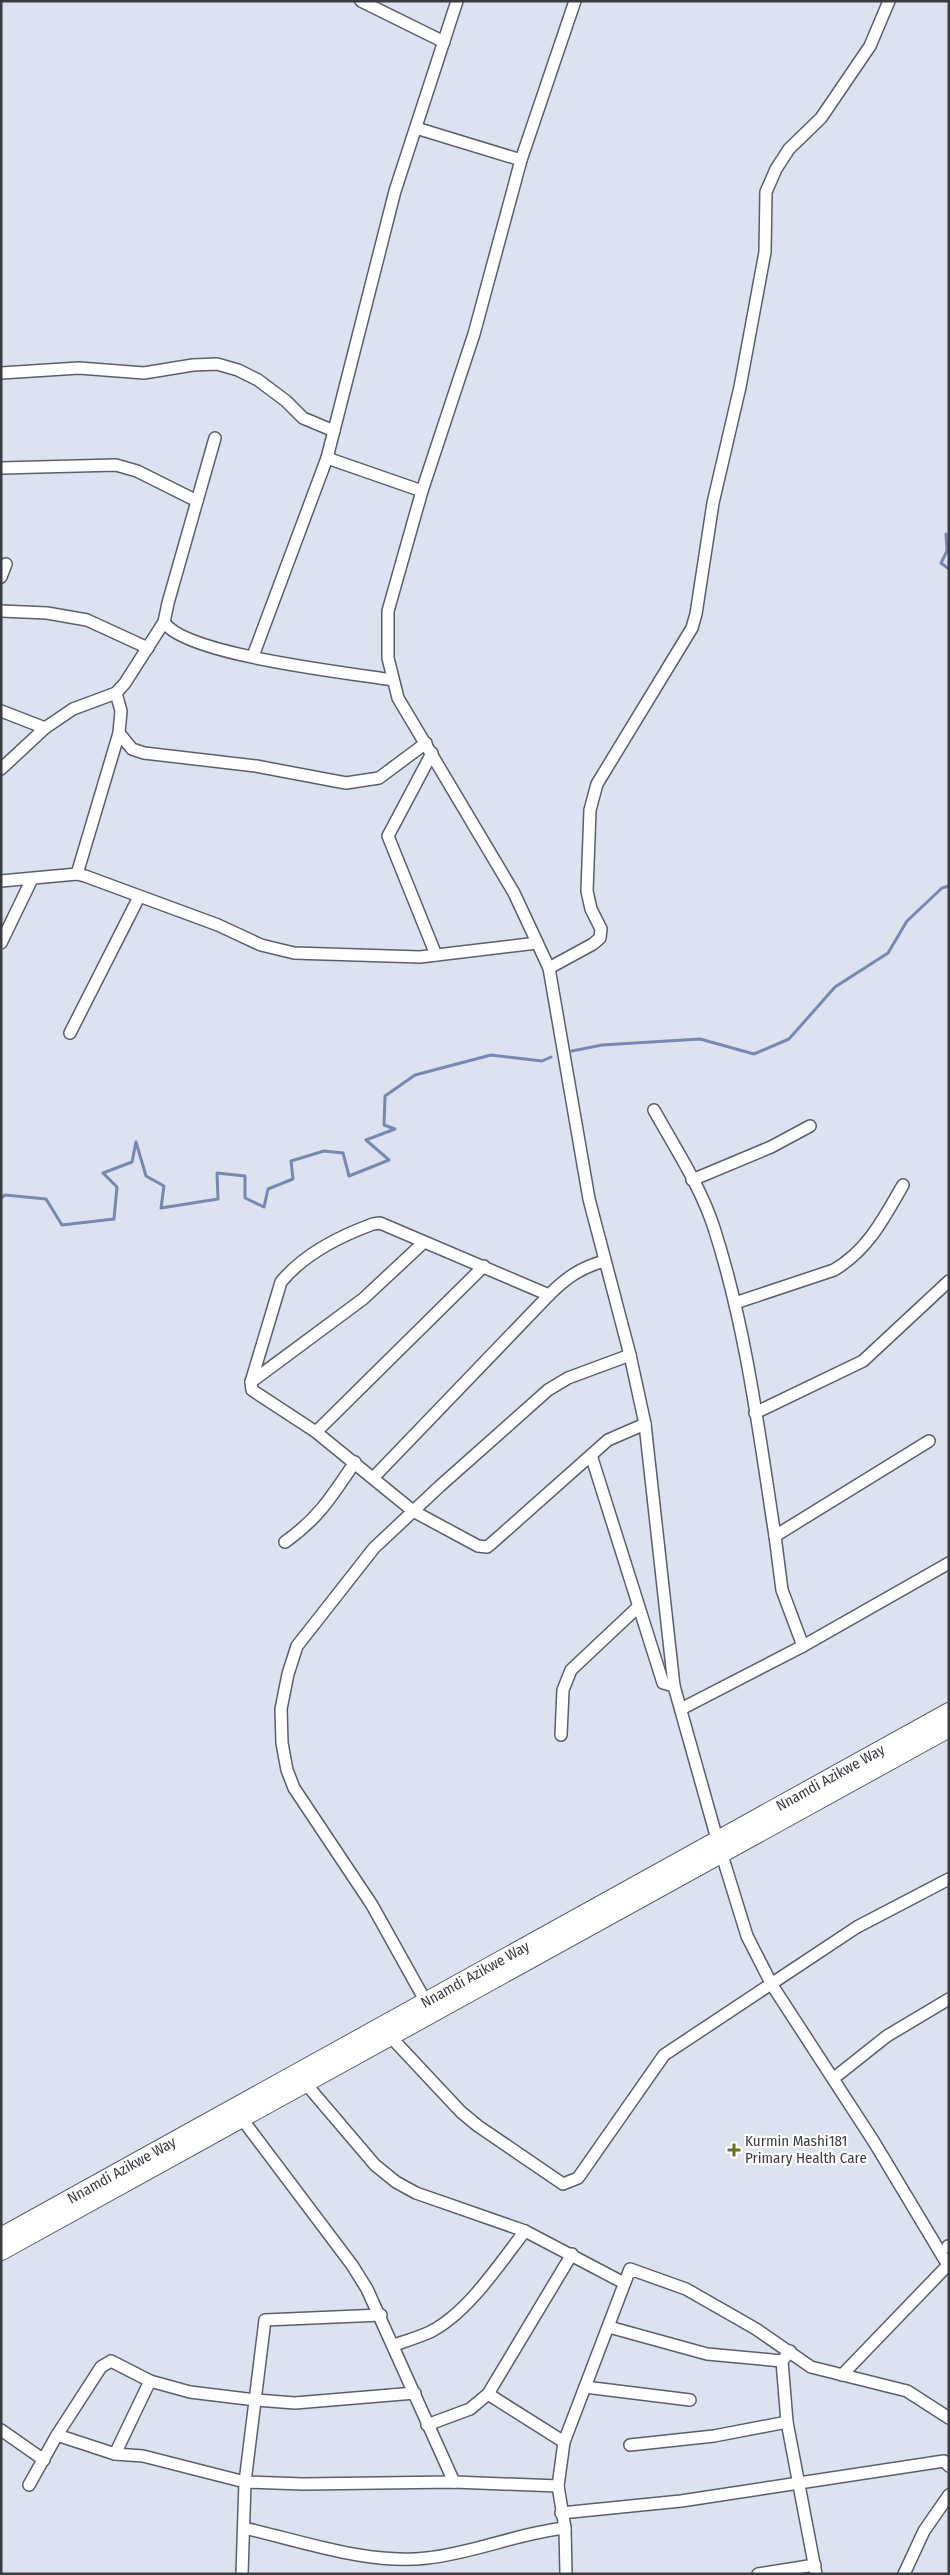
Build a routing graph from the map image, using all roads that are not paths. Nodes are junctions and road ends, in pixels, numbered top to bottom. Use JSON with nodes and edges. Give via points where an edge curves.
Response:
{"nodes":[{"id":1,"x":361,"y":1,"type":"edge"},
{"id":2,"x":457,"y":1,"type":"edge"},
{"id":3,"x":575,"y":1,"type":"edge"},
{"id":4,"x":889,"y":1,"type":"edge"},
{"id":5,"x":444,"y":42,"type":"junction"},
{"id":6,"x":416,"y":128,"type":"junction"},
{"id":7,"x":521,"y":160,"type":"junction"},
{"id":8,"x":1,"y":373,"type":"edge"},
{"id":9,"x":334,"y":431,"type":"junction"},
{"id":10,"x":215,"y":438,"type":"dead end"},
{"id":11,"x":327,"y":458,"type":"junction"},
{"id":12,"x":1,"y":468,"type":"edge"},
{"id":13,"x":422,"y":492,"type":"junction"},
{"id":14,"x":197,"y":501,"type":"junction"},
{"id":15,"x":6,"y":564,"type":"dead end"},
{"id":16,"x":1,"y":577,"type":"edge"},
{"id":17,"x":1,"y":611,"type":"edge"},
{"id":18,"x":164,"y":622,"type":"junction"},
{"id":19,"x":148,"y":648,"type":"junction"},
{"id":20,"x":253,"y":656,"type":"junction"},
{"id":21,"x":393,"y":680,"type":"junction"},
{"id":22,"x":116,"y":693,"type":"junction"},
{"id":23,"x":1,"y":711,"type":"edge"},
{"id":24,"x":45,"y":728,"type":"junction"},
{"id":25,"x":119,"y":733,"type":"junction"},
{"id":26,"x":429,"y":748,"type":"junction"},
{"id":27,"x":4,"y":763,"type":"edge"},
{"id":28,"x":77,"y":874,"type":"junction"},
{"id":29,"x":32,"y":879,"type":"junction"},
{"id":30,"x":1,"y":881,"type":"edge"},
{"id":31,"x":140,"y":897,"type":"junction"},
{"id":32,"x":537,"y":942,"type":"junction"},
{"id":33,"x":1,"y":943,"type":"edge"},
{"id":34,"x":436,"y":955,"type":"junction"},
{"id":35,"x":549,"y":968,"type":"junction"},
{"id":36,"x":70,"y":1034,"type":"dead end"},
{"id":37,"x":654,"y":1110,"type":"dead end"},
{"id":38,"x":810,"y":1126,"type":"dead end"},
{"id":39,"x":692,"y":1180,"type":"junction"},
{"id":40,"x":903,"y":1185,"type":"dead end"},
{"id":41,"x":423,"y":1243,"type":"junction"},
{"id":42,"x":605,"y":1260,"type":"junction"},
{"id":43,"x":484,"y":1266,"type":"junction"},
{"id":44,"x":949,"y":1281,"type":"edge"},
{"id":45,"x":548,"y":1295,"type":"junction"},
{"id":46,"x":735,"y":1303,"type":"junction"},
{"id":47,"x":630,"y":1355,"type":"junction"},
{"id":48,"x":251,"y":1382,"type":"junction"},
{"id":49,"x":756,"y":1413,"type":"junction"},
{"id":50,"x":644,"y":1424,"type":"junction"},
{"id":51,"x":316,"y":1432,"type":"junction"},
{"id":52,"x":929,"y":1441,"type":"dead end"},
{"id":53,"x":591,"y":1455,"type":"junction"},
{"id":54,"x":355,"y":1462,"type":"junction"},
{"id":55,"x":374,"y":1477,"type":"junction"},
{"id":56,"x":413,"y":1511,"type":"junction"},
{"id":57,"x":775,"y":1536,"type":"junction"},
{"id":58,"x":285,"y":1542,"type":"dead end"},
{"id":59,"x":949,"y":1563,"type":"edge"},
{"id":60,"x":638,"y":1607,"type":"junction"},
{"id":61,"x":803,"y":1646,"type":"junction"},
{"id":62,"x":674,"y":1686,"type":"junction"},
{"id":63,"x":681,"y":1709,"type":"junction"},
{"id":64,"x":949,"y":1712,"type":"edge"},
{"id":65,"x":949,"y":1728,"type":"edge"},
{"id":66,"x":562,"y":1735,"type":"dead end"},
{"id":67,"x":720,"y":1847,"type":"junction"},
{"id":68,"x":949,"y":1879,"type":"edge"},
{"id":69,"x":772,"y":1985,"type":"junction"},
{"id":70,"x":949,"y":1999,"type":"edge"},
{"id":71,"x":426,"y":2002,"type":"junction"},
{"id":72,"x":387,"y":2031,"type":"junction"},
{"id":73,"x":834,"y":2078,"type":"junction"},
{"id":74,"x":306,"y":2084,"type":"junction"},
{"id":75,"x":242,"y":2119,"type":"junction"},
{"id":76,"x":525,"y":2231,"type":"junction"},
{"id":77,"x":1,"y":2237,"type":"edge"},
{"id":78,"x":946,"y":2247,"type":"edge"},
{"id":79,"x":1,"y":2251,"type":"edge"},
{"id":80,"x":572,"y":2254,"type":"junction"},
{"id":81,"x":948,"y":2266,"type":"edge"},
{"id":82,"x":624,"y":2283,"type":"junction"},
{"id":83,"x":381,"y":2315,"type":"junction"},
{"id":84,"x":610,"y":2327,"type":"junction"},
{"id":85,"x":394,"y":2345,"type":"junction"},
{"id":86,"x":790,"y":2351,"type":"junction"},
{"id":87,"x":782,"y":2361,"type":"junction"},
{"id":88,"x":842,"y":2375,"type":"junction"},
{"id":89,"x":150,"y":2381,"type":"junction"},
{"id":90,"x":585,"y":2387,"type":"junction"},
{"id":91,"x":415,"y":2393,"type":"junction"},
{"id":92,"x":488,"y":2394,"type":"junction"},
{"id":93,"x":256,"y":2400,"type":"junction"},
{"id":94,"x":690,"y":2400,"type":"dead end"},
{"id":95,"x":949,"y":2418,"type":"edge"},
{"id":96,"x":787,"y":2422,"type":"junction"},
{"id":97,"x":427,"y":2425,"type":"junction"},
{"id":98,"x":1,"y":2430,"type":"edge"},
{"id":99,"x":57,"y":2435,"type":"junction"},
{"id":100,"x":564,"y":2442,"type":"junction"},
{"id":101,"x":630,"y":2445,"type":"dead end"},
{"id":102,"x":114,"y":2454,"type":"junction"},
{"id":103,"x":44,"y":2460,"type":"junction"},
{"id":104,"x":949,"y":2466,"type":"edge"},
{"id":105,"x":245,"y":2482,"type":"junction"},
{"id":106,"x":454,"y":2482,"type":"junction"},
{"id":107,"x":800,"y":2482,"type":"junction"},
{"id":108,"x":29,"y":2485,"type":"dead end"},
{"id":109,"x":558,"y":2486,"type":"junction"},
{"id":110,"x":949,"y":2495,"type":"edge"},
{"id":111,"x":561,"y":2513,"type":"junction"},
{"id":112,"x":244,"y":2528,"type":"junction"},
{"id":113,"x":565,"y":2528,"type":"junction"},
{"id":114,"x":816,"y":2570,"type":"edge"},
{"id":115,"x":242,"y":2574,"type":"edge"},
{"id":116,"x":566,"y":2574,"type":"edge"},
{"id":117,"x":758,"y":2574,"type":"edge"},
{"id":118,"x":904,"y":2574,"type":"edge"}],
"edges":[{"from":1,"to":5,"type":"street"},
{"from":2,"to":5,"type":"street"},
{"from":3,"to":7,"type":"street"},
{"from":4,"to":35,"type":"street","via":[[870,46],[820,118],[789,150],[766,192],[765,252],[740,387],[713,503],[696,614],[692,628],[597,784],[590,810],[587,891],[601,929],[600,938]]},
{"from":5,"to":6,"type":"street"},
{"from":6,"to":7,"type":"street"},
{"from":6,"to":9,"type":"street","via":[[395,191]]},
{"from":7,"to":13,"type":"street","via":[[474,334]]},
{"from":8,"to":9,"type":"street","via":[[79,368],[144,373],[217,364],[258,380],[303,418]]},
{"from":9,"to":11,"type":"street"},
{"from":10,"to":14,"type":"street"},
{"from":11,"to":13,"type":"street"},
{"from":11,"to":20,"type":"street"},
{"from":12,"to":14,"type":"street","via":[[116,465],[137,471]]},
{"from":13,"to":21,"type":"street","via":[[388,611],[388,658]]},
{"from":14,"to":18,"type":"street"},
{"from":15,"to":16,"type":"street"},
{"from":17,"to":19,"type":"street","via":[[47,613],[87,620]]},
{"from":18,"to":19,"type":"street"},
{"from":18,"to":20,"type":"street","via":[[169,630],[190,640]]},
{"from":19,"to":22,"type":"street"},
{"from":20,"to":21,"type":"street"},
{"from":21,"to":26,"type":"street","via":[[398,698]]},
{"from":22,"to":24,"type":"street","via":[[84,703]]},
{"from":22,"to":25,"type":"street","via":[[120,711]]},
{"from":23,"to":24,"type":"street"},
{"from":24,"to":27,"type":"street"},
{"from":25,"to":26,"type":"street","via":[[132,749],[144,753],[256,766],[346,783],[379,778]]},
{"from":25,"to":28,"type":"street"},
{"from":26,"to":32,"type":"street","via":[[514,893]]},
{"from":26,"to":34,"type":"street","via":[[388,836]]},
{"from":28,"to":29,"type":"street"},
{"from":28,"to":31,"type":"street"},
{"from":29,"to":30,"type":"street"},
{"from":29,"to":33,"type":"street"},
{"from":31,"to":34,"type":"street","via":[[278,951],[420,958]]},
{"from":31,"to":36,"type":"street"},
{"from":32,"to":34,"type":"street"},
{"from":32,"to":35,"type":"street"},
{"from":35,"to":42,"type":"street","via":[[588,1199]]},
{"from":37,"to":39,"type":"street"},
{"from":38,"to":39,"type":"street","via":[[771,1148]]},
{"from":39,"to":46,"type":"street","via":[[714,1226]]},
{"from":40,"to":46,"type":"street","via":[[877,1231],[847,1262],[834,1270]]},
{"from":41,"to":43,"type":"street"},
{"from":41,"to":48,"type":"street","via":[[363,1299]]},
{"from":41,"to":48,"type":"street","via":[[380,1223],[373,1224],[321,1248],[290,1272],[281,1282]]},
{"from":42,"to":45,"type":"street","via":[[570,1275]]},
{"from":42,"to":47,"type":"street"},
{"from":43,"to":45,"type":"street"},
{"from":43,"to":51,"type":"street"},
{"from":44,"to":49,"type":"street","via":[[863,1361]]},
{"from":45,"to":55,"type":"street"},
{"from":46,"to":49,"type":"street"},
{"from":47,"to":50,"type":"street"},
{"from":47,"to":56,"type":"street","via":[[568,1378],[548,1390]]},
{"from":48,"to":51,"type":"street","via":[[252,1390]]},
{"from":49,"to":57,"type":"street"},
{"from":50,"to":53,"type":"street","via":[[608,1440]]},
{"from":50,"to":62,"type":"street"},
{"from":51,"to":54,"type":"street"},
{"from":52,"to":57,"type":"street"},
{"from":53,"to":56,"type":"street","via":[[486,1547],[478,1546]]},
{"from":53,"to":60,"type":"street"},
{"from":54,"to":55,"type":"street"},
{"from":54,"to":58,"type":"street","via":[[321,1512]]},
{"from":55,"to":56,"type":"street"},
{"from":56,"to":71,"type":"street","via":[[374,1548],[297,1646],[281,1709],[282,1743],[294,1788],[372,1905]]},
{"from":57,"to":61,"type":"street","via":[[782,1590]]},
{"from":59,"to":61,"type":"street"},
{"from":60,"to":62,"type":"street","via":[[663,1683]]},
{"from":60,"to":66,"type":"street","via":[[571,1670],[563,1690]]},
{"from":61,"to":63,"type":"street"},
{"from":62,"to":63,"type":"street"},
{"from":63,"to":67,"type":"street"},
{"from":64,"to":67,"type":"highway","name":"Nnamdi Azikwe Way"},
{"from":65,"to":67,"type":"highway","name":"Nnamdi Azikwe Way"},
{"from":67,"to":69,"type":"street","via":[[748,1936]]},
{"from":67,"to":71,"type":"highway","name":"Nnamdi Azikwe Way"},
{"from":67,"to":72,"type":"highway","name":"Nnamdi Azikwe Way"},
{"from":68,"to":69,"type":"street","via":[[857,1927]]},
{"from":69,"to":72,"type":"street","via":[[664,2055],[578,2178],[569,2184],[563,2184],[478,2126],[442,2094]]},
{"from":69,"to":73,"type":"street"},
{"from":70,"to":73,"type":"street","via":[[887,2036]]},
{"from":71,"to":72,"type":"highway","name":"Nnamdi Azikwe Way"},
{"from":72,"to":74,"type":"highway","name":"Nnamdi Azikwe Way"},
{"from":72,"to":77,"type":"highway","name":"Nnamdi Azikwe Way"},
{"from":73,"to":78,"type":"street"},
{"from":74,"to":75,"type":"highway","name":"Nnamdi Azikwe Way"},
{"from":74,"to":76,"type":"street","via":[[375,2165],[396,2182],[416,2193]]},
{"from":75,"to":79,"type":"highway","name":"Nnamdi Azikwe Way"},
{"from":75,"to":83,"type":"street","via":[[352,2265]]},
{"from":76,"to":80,"type":"street"},
{"from":76,"to":85,"type":"street","via":[[491,2276],[461,2308],[432,2331]]},
{"from":78,"to":81,"type":"street"},
{"from":80,"to":82,"type":"street"},
{"from":80,"to":92,"type":"street"},
{"from":81,"to":88,"type":"street"},
{"from":82,"to":84,"type":"street"},
{"from":82,"to":86,"type":"street","via":[[630,2269],[686,2289]]},
{"from":83,"to":85,"type":"street"},
{"from":83,"to":93,"type":"street","via":[[265,2320]]},
{"from":84,"to":87,"type":"street","via":[[708,2354]]},
{"from":84,"to":90,"type":"street"},
{"from":85,"to":91,"type":"street"},
{"from":86,"to":87,"type":"street"},
{"from":86,"to":88,"type":"street","via":[[811,2367]]},
{"from":87,"to":96,"type":"street"},
{"from":88,"to":95,"type":"street","via":[[907,2391]]},
{"from":89,"to":93,"type":"street","via":[[190,2392]]},
{"from":89,"to":99,"type":"street","via":[[111,2361],[106,2363]]},
{"from":89,"to":102,"type":"street"},
{"from":90,"to":94,"type":"street"},
{"from":90,"to":100,"type":"street"},
{"from":91,"to":93,"type":"street","via":[[295,2403]]},
{"from":91,"to":97,"type":"street"},
{"from":92,"to":97,"type":"street","via":[[470,2409]]},
{"from":92,"to":100,"type":"street"},
{"from":93,"to":105,"type":"street"},
{"from":96,"to":101,"type":"street","via":[[714,2436]]},
{"from":96,"to":107,"type":"street"},
{"from":97,"to":106,"type":"street"},
{"from":98,"to":103,"type":"street"},
{"from":99,"to":102,"type":"street"},
{"from":99,"to":103,"type":"street"},
{"from":100,"to":109,"type":"street"},
{"from":102,"to":105,"type":"street","via":[[144,2456]]},
{"from":103,"to":108,"type":"street"},
{"from":104,"to":107,"type":"street","via":[[944,2461]]},
{"from":105,"to":106,"type":"street"},
{"from":105,"to":112,"type":"street"},
{"from":106,"to":109,"type":"street"},
{"from":107,"to":111,"type":"street","via":[[681,2502]]},
{"from":107,"to":114,"type":"street"},
{"from":109,"to":111,"type":"street"},
{"from":110,"to":118,"type":"street","via":[[924,2531]]},
{"from":111,"to":113,"type":"street"},
{"from":112,"to":113,"type":"street","via":[[390,2560],[435,2557],[483,2548],[538,2531]]},
{"from":112,"to":115,"type":"street"},
{"from":113,"to":116,"type":"street"},
{"from":114,"to":117,"type":"street"}]}
